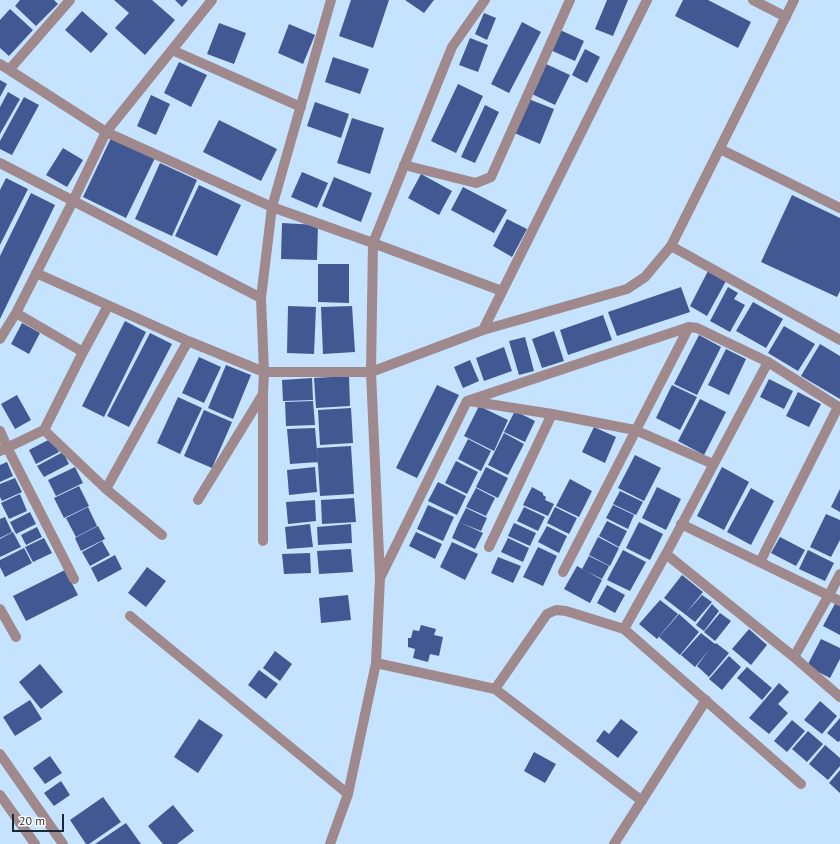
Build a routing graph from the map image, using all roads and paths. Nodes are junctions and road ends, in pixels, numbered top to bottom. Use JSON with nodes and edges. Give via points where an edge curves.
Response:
{"nodes":[{"id":1,"x":212,"y":0,"type":"edge"},
{"id":2,"x":331,"y":0,"type":"edge"},
{"id":3,"x":485,"y":0,"type":"edge"},
{"id":4,"x":570,"y":0,"type":"edge"},
{"id":5,"x":647,"y":0,"type":"edge"},
{"id":6,"x":753,"y":0,"type":"edge"},
{"id":7,"x":794,"y":0,"type":"edge"},
{"id":8,"x":68,"y":1,"type":"edge"},
{"id":9,"x":786,"y":17,"type":"junction"},
{"id":10,"x":172,"y":50,"type":"junction"},
{"id":11,"x":0,"y":64,"type":"edge"},
{"id":12,"x":9,"y":70,"type":"junction"},
{"id":13,"x":300,"y":107,"type":"junction"},
{"id":14,"x":106,"y":132,"type":"junction"},
{"id":15,"x":720,"y":150,"type":"junction"},
{"id":16,"x":0,"y":163,"type":"edge"},
{"id":17,"x":404,"y":165,"type":"junction"},
{"id":18,"x":73,"y":201,"type":"junction"},
{"id":19,"x":272,"y":207,"type":"junction"},
{"id":20,"x":840,"y":208,"type":"edge"},
{"id":21,"x":373,"y":243,"type":"junction"},
{"id":22,"x":671,"y":246,"type":"junction"},
{"id":23,"x":36,"y":273,"type":"junction"},
{"id":24,"x":502,"y":291,"type":"junction"},
{"id":25,"x":261,"y":298,"type":"junction"},
{"id":26,"x":108,"y":306,"type":"junction"},
{"id":27,"x":16,"y":313,"type":"junction"},
{"id":28,"x":689,"y":327,"type":"junction"},
{"id":29,"x":483,"y":330,"type":"junction"},
{"id":30,"x":0,"y":339,"type":"edge"},
{"id":31,"x":840,"y":340,"type":"edge"},
{"id":32,"x":188,"y":341,"type":"junction"},
{"id":33,"x":83,"y":352,"type":"junction"},
{"id":34,"x":768,"y":362,"type":"junction"},
{"id":35,"x":264,"y":372,"type":"junction"},
{"id":36,"x":371,"y":372,"type":"junction"},
{"id":37,"x":263,"y":394,"type":"junction"},
{"id":38,"x":467,"y":401,"type":"junction"},
{"id":39,"x":839,"y":407,"type":"edge"},
{"id":40,"x":552,"y":414,"type":"junction"},
{"id":41,"x":44,"y":430,"type":"junction"},
{"id":42,"x":635,"y":430,"type":"junction"},
{"id":43,"x":0,"y":431,"type":"edge"},
{"id":44,"x":4,"y":449,"type":"edge"},
{"id":45,"x":713,"y":464,"type":"junction"},
{"id":46,"x":106,"y":489,"type":"junction"},
{"id":47,"x":198,"y":500,"type":"dead end"},
{"id":48,"x":681,"y":524,"type":"junction"},
{"id":49,"x":162,"y":535,"type":"dead end"},
{"id":50,"x":263,"y":541,"type":"dead end"},
{"id":51,"x":488,"y":547,"type":"dead end"},
{"id":52,"x":666,"y":554,"type":"junction"},
{"id":53,"x":760,"y":562,"type":"junction"},
{"id":54,"x":563,"y":572,"type":"dead end"},
{"id":55,"x":840,"y":574,"type":"edge"},
{"id":56,"x":380,"y":578,"type":"junction"},
{"id":57,"x":74,"y":579,"type":"dead end"},
{"id":58,"x":829,"y":596,"type":"junction"},
{"id":59,"x":840,"y":601,"type":"edge"},
{"id":60,"x":0,"y":609,"type":"edge"},
{"id":61,"x":130,"y":616,"type":"dead end"},
{"id":62,"x":624,"y":629,"type":"junction"},
{"id":63,"x":16,"y":637,"type":"dead end"},
{"id":64,"x":794,"y":657,"type":"junction"},
{"id":65,"x":376,"y":663,"type":"junction"},
{"id":66,"x":494,"y":689,"type":"junction"},
{"id":67,"x":840,"y":697,"type":"edge"},
{"id":68,"x":706,"y":700,"type":"junction"},
{"id":69,"x":0,"y":754,"type":"edge"},
{"id":70,"x":801,"y":784,"type":"dead end"},
{"id":71,"x":348,"y":794,"type":"junction"},
{"id":72,"x":0,"y":795,"type":"edge"},
{"id":73,"x":642,"y":801,"type":"junction"},
{"id":74,"x":35,"y":844,"type":"edge"},
{"id":75,"x":63,"y":844,"type":"edge"},
{"id":76,"x":330,"y":844,"type":"edge"},
{"id":77,"x":614,"y":844,"type":"edge"}],
"edges":[{"from":1,"to":10,"type":"street"},
{"from":2,"to":13,"type":"street"},
{"from":3,"to":17,"type":"street","via":[[452,47]]},
{"from":4,"to":17,"type":"street","via":[[491,177],[476,183]]},
{"from":5,"to":24,"type":"street"},
{"from":6,"to":9,"type":"street"},
{"from":7,"to":9,"type":"street"},
{"from":8,"to":12,"type":"street"},
{"from":9,"to":15,"type":"street"},
{"from":10,"to":13,"type":"street"},
{"from":10,"to":14,"type":"street"},
{"from":11,"to":12,"type":"street"},
{"from":12,"to":14,"type":"street"},
{"from":13,"to":19,"type":"street"},
{"from":14,"to":18,"type":"street"},
{"from":14,"to":19,"type":"street"},
{"from":15,"to":20,"type":"street"},
{"from":15,"to":22,"type":"street"},
{"from":16,"to":18,"type":"street"},
{"from":17,"to":21,"type":"street"},
{"from":18,"to":23,"type":"street"},
{"from":18,"to":25,"type":"street"},
{"from":19,"to":21,"type":"street"},
{"from":19,"to":25,"type":"street"},
{"from":21,"to":24,"type":"street"},
{"from":21,"to":36,"type":"street"},
{"from":22,"to":29,"type":"street","via":[[645,277],[627,289]]},
{"from":22,"to":31,"type":"street"},
{"from":23,"to":26,"type":"street"},
{"from":23,"to":27,"type":"street"},
{"from":24,"to":29,"type":"street"},
{"from":25,"to":35,"type":"street"},
{"from":26,"to":32,"type":"street"},
{"from":26,"to":33,"type":"street"},
{"from":27,"to":30,"type":"street"},
{"from":27,"to":33,"type":"street"},
{"from":28,"to":34,"type":"street","via":[[697,328]]},
{"from":28,"to":38,"type":"street"},
{"from":28,"to":42,"type":"street"},
{"from":29,"to":36,"type":"street"},
{"from":32,"to":35,"type":"street"},
{"from":32,"to":46,"type":"street"},
{"from":33,"to":41,"type":"street"},
{"from":34,"to":39,"type":"street"},
{"from":34,"to":45,"type":"street"},
{"from":35,"to":36,"type":"street"},
{"from":35,"to":37,"type":"street"},
{"from":36,"to":56,"type":"street"},
{"from":37,"to":47,"type":"street"},
{"from":37,"to":50,"type":"street"},
{"from":38,"to":40,"type":"street"},
{"from":38,"to":56,"type":"street"},
{"from":39,"to":53,"type":"street"},
{"from":40,"to":42,"type":"street"},
{"from":40,"to":51,"type":"street"},
{"from":41,"to":44,"type":"street"},
{"from":41,"to":46,"type":"street"},
{"from":42,"to":45,"type":"street"},
{"from":42,"to":54,"type":"street"},
{"from":43,"to":44,"type":"street"},
{"from":44,"to":57,"type":"street"},
{"from":45,"to":48,"type":"street"},
{"from":46,"to":49,"type":"street"},
{"from":48,"to":52,"type":"street"},
{"from":48,"to":53,"type":"street"},
{"from":52,"to":62,"type":"street"},
{"from":52,"to":64,"type":"street"},
{"from":53,"to":58,"type":"street"},
{"from":55,"to":58,"type":"street"},
{"from":56,"to":65,"type":"street"},
{"from":58,"to":59,"type":"street"},
{"from":58,"to":64,"type":"street"},
{"from":60,"to":63,"type":"street"},
{"from":61,"to":71,"type":"street"},
{"from":62,"to":66,"type":"street","via":[[566,611],[556,610],[547,614]]},
{"from":62,"to":68,"type":"street"},
{"from":64,"to":67,"type":"street"},
{"from":65,"to":66,"type":"street"},
{"from":65,"to":71,"type":"street"},
{"from":66,"to":73,"type":"street"},
{"from":68,"to":70,"type":"street"},
{"from":68,"to":73,"type":"street"},
{"from":69,"to":75,"type":"street"},
{"from":71,"to":76,"type":"street"},
{"from":72,"to":74,"type":"street"},
{"from":73,"to":77,"type":"street"}]}
